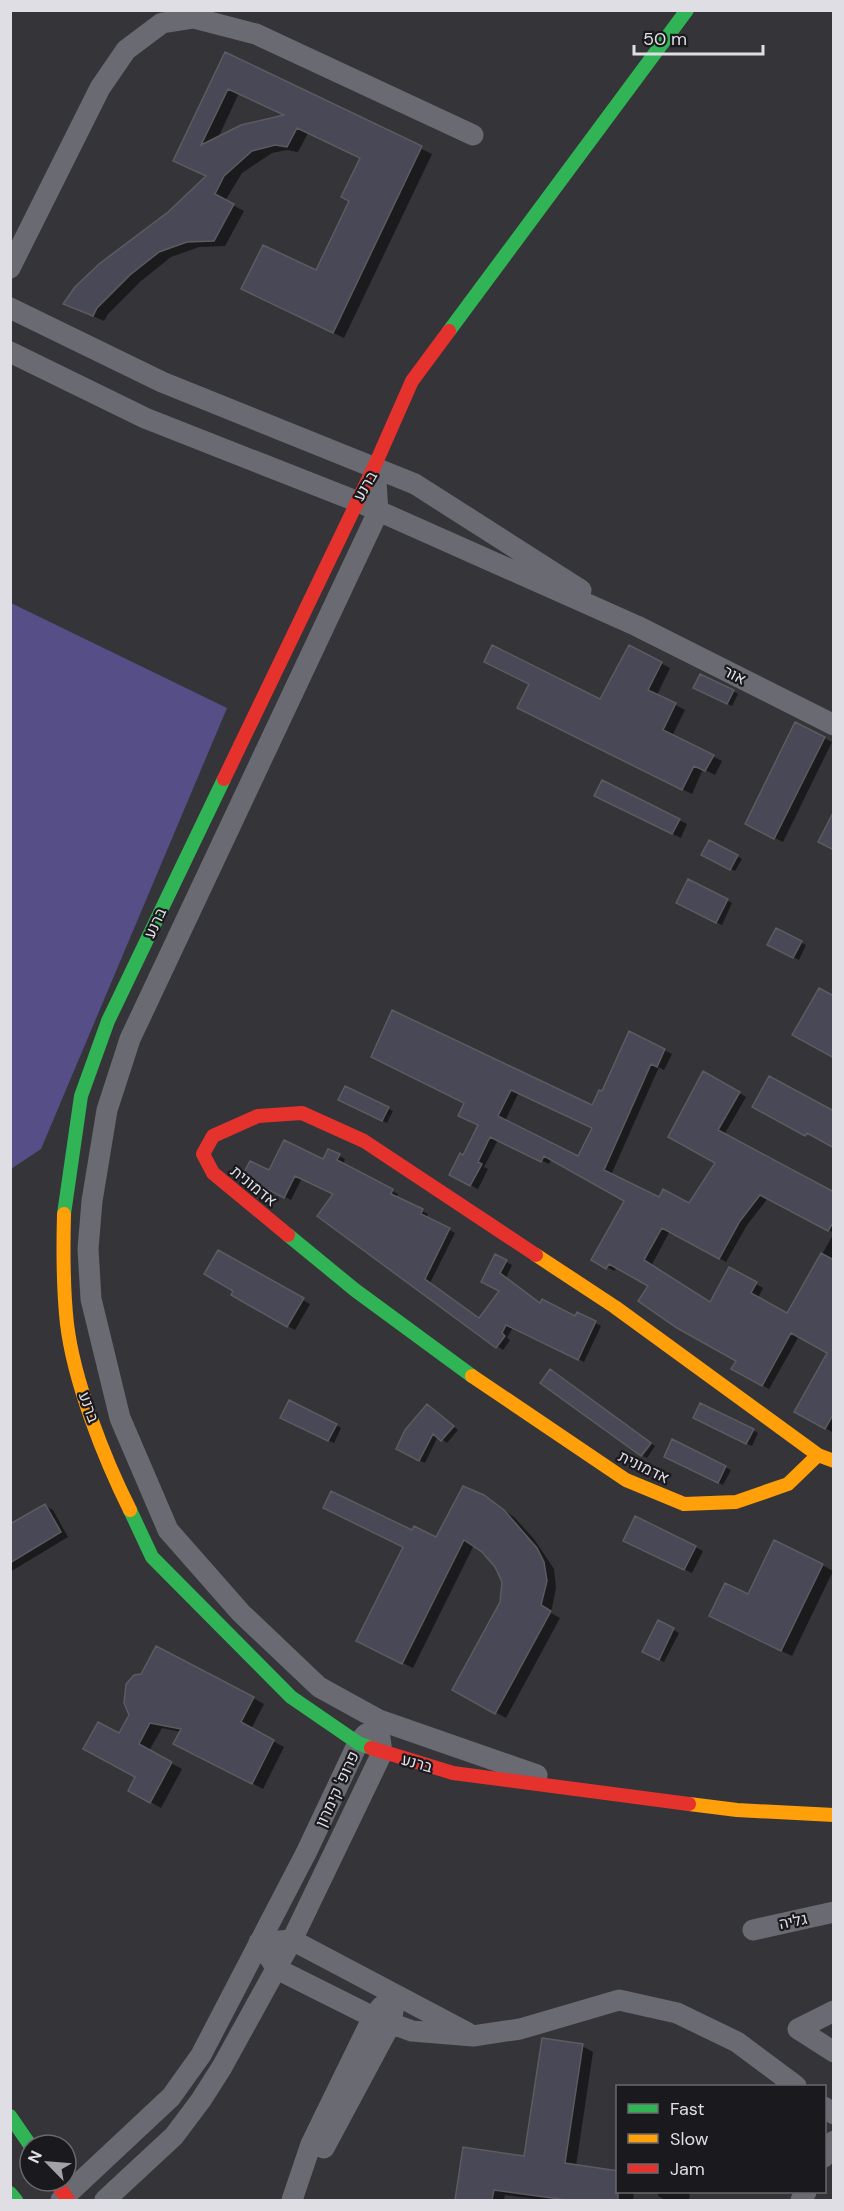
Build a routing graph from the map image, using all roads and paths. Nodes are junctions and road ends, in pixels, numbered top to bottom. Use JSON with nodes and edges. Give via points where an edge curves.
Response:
{"nodes":[{"id":1,"x":687,"y":10,"type":"edge"},
{"id":2,"x":473,"y":135,"type":"dead end"},
{"id":3,"x":10,"y":268,"type":"edge"},
{"id":4,"x":10,"y":308,"type":"edge"},
{"id":5,"x":10,"y":352,"type":"edge"},
{"id":6,"x":412,"y":381,"type":"junction"},
{"id":7,"x":334,"y":449,"type":"junction"},
{"id":8,"x":375,"y":465,"type":"junction"},
{"id":9,"x":356,"y":501,"type":"junction"},
{"id":10,"x":378,"y":512,"type":"junction"},
{"id":11,"x":638,"y":626,"type":"junction"},
{"id":12,"x":834,"y":725,"type":"edge"},
{"id":13,"x":76,"y":1125,"type":"junction"},
{"id":14,"x":104,"y":1128,"type":"junction"},
{"id":15,"x":818,"y":1455,"type":"junction"},
{"id":16,"x":834,"y":1461,"type":"edge"},
{"id":17,"x":379,"y":1719,"type":"junction"},
{"id":18,"x":358,"y":1743,"type":"junction"},
{"id":19,"x":382,"y":1753,"type":"junction"},
{"id":20,"x":601,"y":1793,"type":"junction"},
{"id":21,"x":834,"y":1815,"type":"edge"},
{"id":22,"x":834,"y":1912,"type":"edge"},
{"id":23,"x":753,"y":1930,"type":"dead end"},
{"id":24,"x":292,"y":1940,"type":"junction"},
{"id":25,"x":259,"y":1942,"type":"junction"},
{"id":26,"x":278,"y":1969,"type":"junction"},
{"id":27,"x":308,"y":1984,"type":"junction"},
{"id":28,"x":395,"y":1992,"type":"junction"},
{"id":29,"x":253,"y":2011,"type":"junction"},
{"id":30,"x":834,"y":2011,"type":"edge"},
{"id":31,"x":382,"y":2020,"type":"junction"},
{"id":32,"x":473,"y":2036,"type":"junction"},
{"id":33,"x":834,"y":2052,"type":"edge"},
{"id":34,"x":795,"y":2085,"type":"edge"},
{"id":35,"x":10,"y":2116,"type":"edge"},
{"id":36,"x":22,"y":2133,"type":"edge"},
{"id":37,"x":834,"y":2141,"type":"edge"},
{"id":38,"x":826,"y":2155,"type":"edge"},
{"id":39,"x":10,"y":2193,"type":"edge"},
{"id":40,"x":62,"y":2195,"type":"edge"},
{"id":41,"x":16,"y":2200,"type":"edge"},
{"id":42,"x":105,"y":2200,"type":"edge"},
{"id":43,"x":292,"y":2200,"type":"edge"},
{"id":44,"x":300,"y":2200,"type":"edge"}],
"edges":[{"from":1,"to":6,"type":"street"},
{"from":2,"to":3,"type":"street","via":[[256,33],[194,18],[162,23],[126,50],[100,88]]},
{"from":4,"to":7,"type":"street","via":[[162,382]]},
{"from":5,"to":9,"type":"street","via":[[145,418]]},
{"from":6,"to":7,"type":"street","via":[[388,427],[371,443],[356,450]]},
{"from":6,"to":8,"type":"street"},
{"from":7,"to":8,"type":"street"},
{"from":8,"to":9,"type":"street","name":"ברנע"},
{"from":8,"to":10,"type":"street","name":"ברנע"},
{"from":8,"to":11,"type":"street","via":[[415,483]]},
{"from":9,"to":10,"type":"street"},
{"from":9,"to":13,"type":"street","name":"ברנע","via":[[108,1021],[81,1096]]},
{"from":10,"to":11,"type":"street"},
{"from":10,"to":14,"type":"street","name":"ברנע","via":[[130,1039]]},
{"from":11,"to":12,"type":"street","name":"אור"},
{"from":13,"to":14,"type":"street"},
{"from":13,"to":18,"type":"street","name":"ברנע","via":[[64,1200],[67,1326],[80,1383],[118,1488],[152,1557],[291,1697]]},
{"from":14,"to":17,"type":"street","name":"ברנע","via":[[88,1249],[91,1299],[120,1418],[168,1530],[241,1613],[319,1687]]},
{"from":15,"to":15,"type":"street","name":"אדמונית","via":[[615,1306],[364,1141],[302,1113],[258,1116],[213,1136],[203,1154],[213,1173],[355,1290],[454,1364],[626,1480],[684,1504],[736,1502],[788,1485]]},
{"from":15,"to":16,"type":"street","name":"אדמונית"},
{"from":17,"to":18,"type":"street","name":"פרופ' קימרון"},
{"from":17,"to":19,"type":"street","name":"פרופ' קימרון"},
{"from":17,"to":20,"type":"street","name":"ברנע","via":[[525,1771]]},
{"from":18,"to":19,"type":"street","name":"ברנע"},
{"from":18,"to":25,"type":"street","name":"פרופ' קימרון"},
{"from":19,"to":20,"type":"street","name":"ברנע","via":[[453,1773]]},
{"from":19,"to":24,"type":"street","name":"פרופ' קימרון"},
{"from":20,"to":21,"type":"street","name":"ברנע","via":[[736,1810]]},
{"from":22,"to":23,"type":"street","name":"גליה"},
{"from":24,"to":25,"type":"street"},
{"from":24,"to":26,"type":"street","name":"פרופ' קימרון"},
{"from":24,"to":28,"type":"street"},
{"from":25,"to":26,"type":"street"},
{"from":25,"to":40,"type":"street","name":"פרופ' קימרון","via":[[201,2055],[171,2097]]},
{"from":26,"to":27,"type":"street"},
{"from":26,"to":29,"type":"street","name":"פרופ' קימרון"},
{"from":27,"to":29,"type":"street","via":[[270,1996]]},
{"from":27,"to":31,"type":"street"},
{"from":28,"to":31,"type":"street"},
{"from":28,"to":32,"type":"street"},
{"from":29,"to":42,"type":"street","name":"פרופ' קימרון","via":[[201,2100],[174,2136]]},
{"from":30,"to":33,"type":"street","via":[[798,2029]]},
{"from":31,"to":32,"type":"street","via":[[412,2031]]},
{"from":31,"to":43,"type":"street","via":[[311,2144]]},
{"from":31,"to":44,"type":"street"},
{"from":32,"to":34,"type":"street","via":[[519,2029],[620,2000],[677,2013],[736,2042]]},
{"from":35,"to":36,"type":"street"},
{"from":37,"to":38,"type":"street"},
{"from":39,"to":41,"type":"street"}]}
